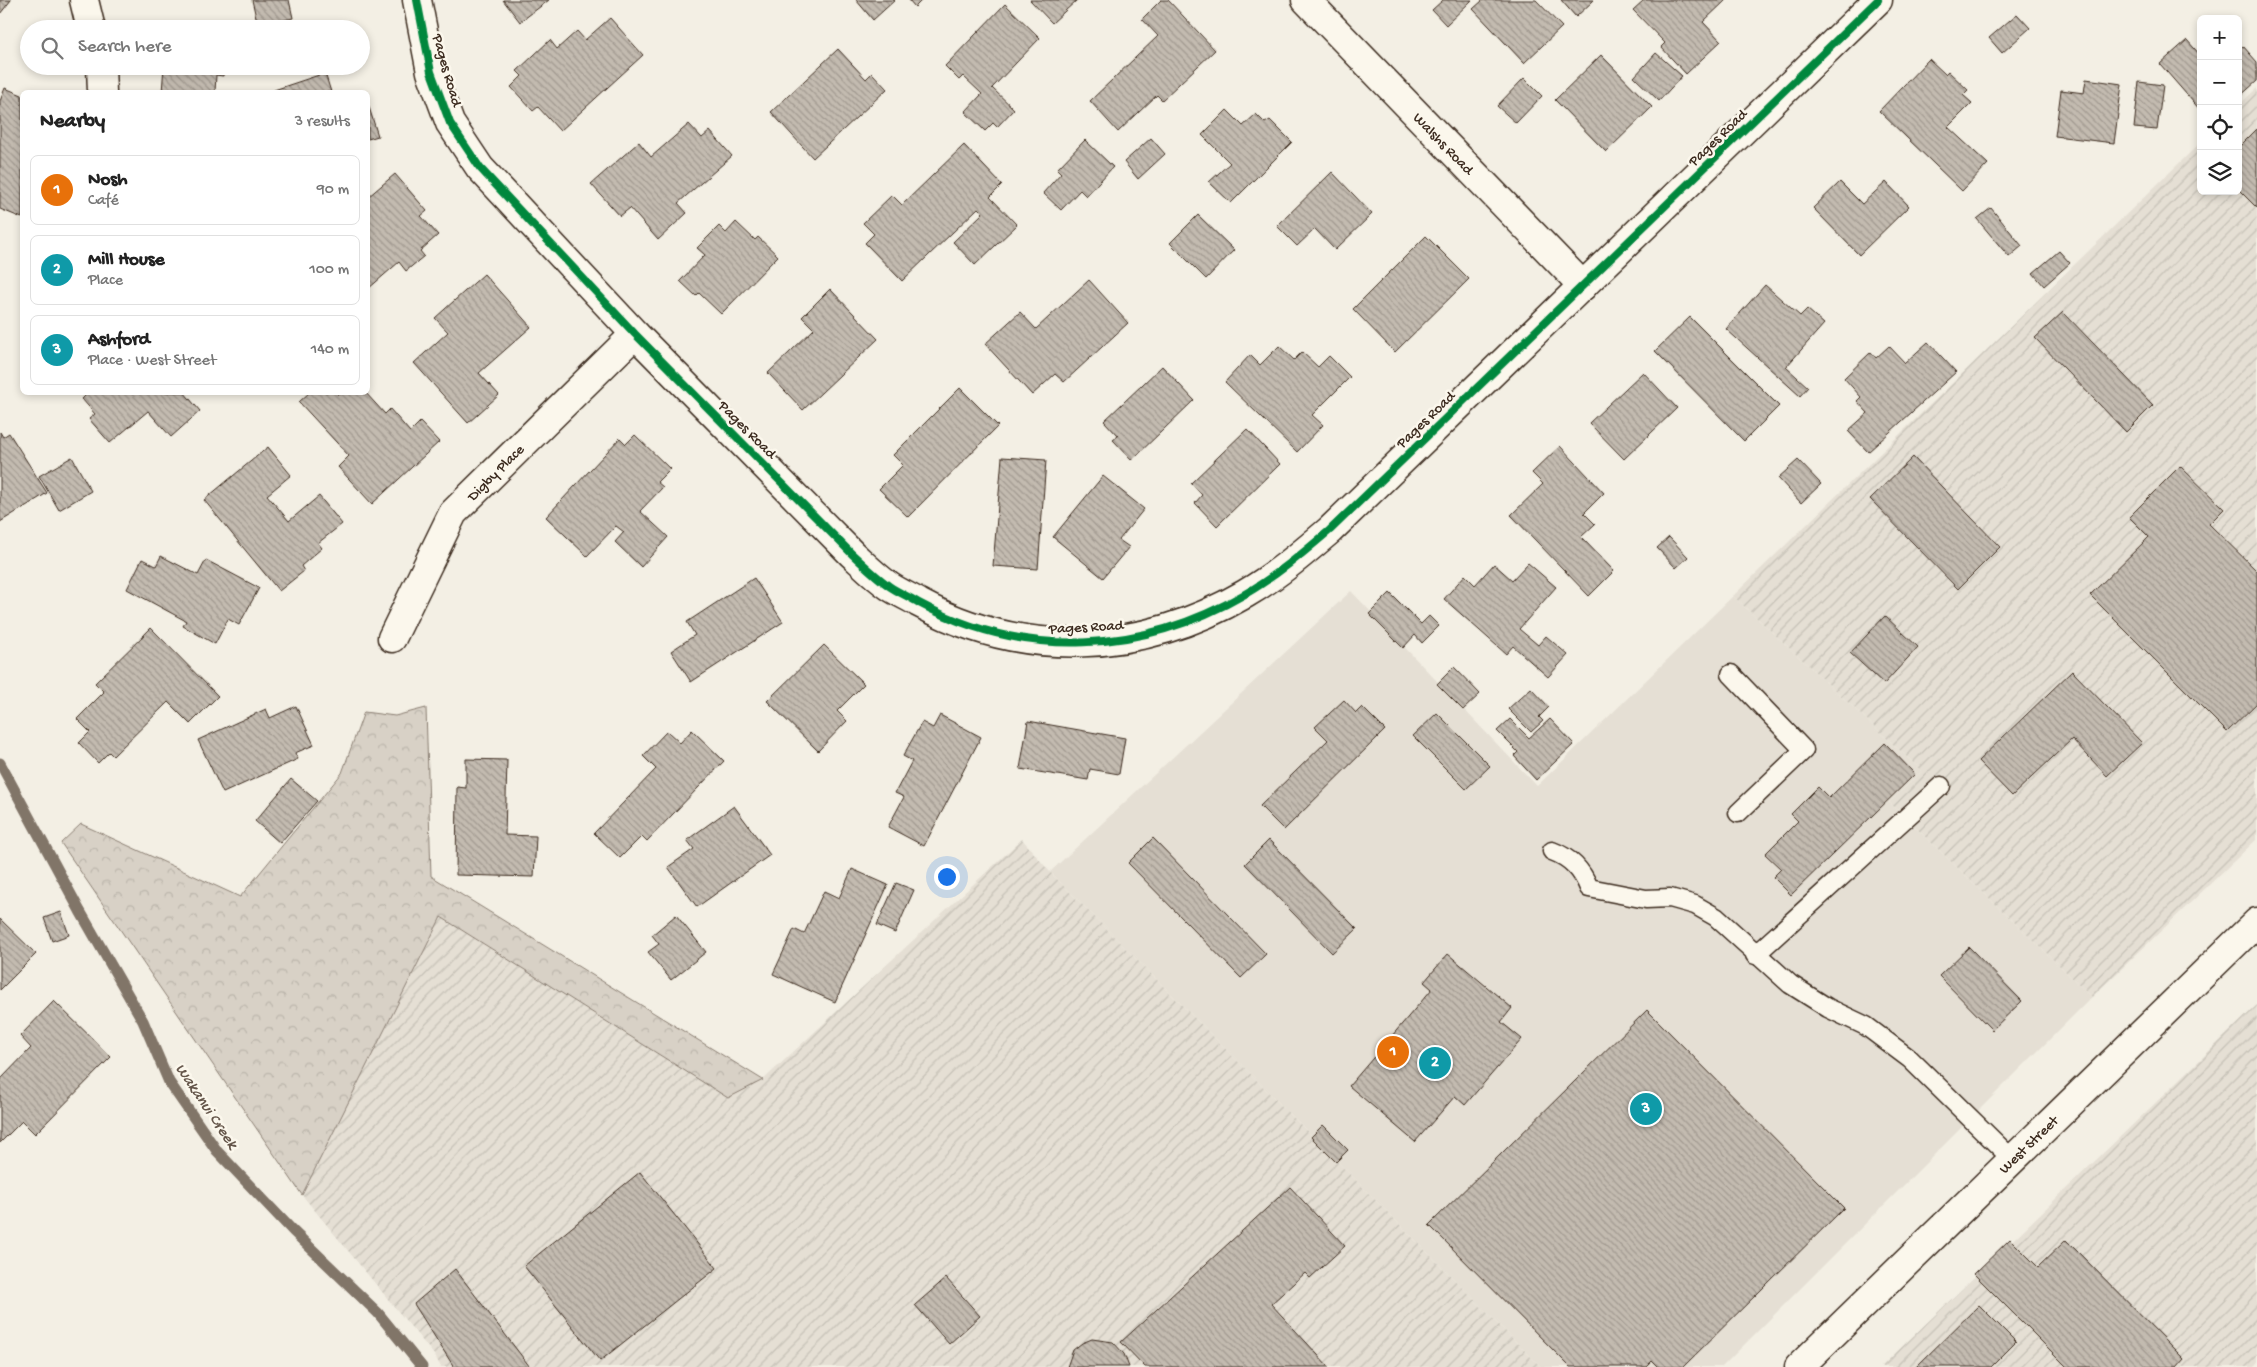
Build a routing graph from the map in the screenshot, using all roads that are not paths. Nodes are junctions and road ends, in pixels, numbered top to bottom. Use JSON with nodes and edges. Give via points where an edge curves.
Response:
{"nodes":[{"id":1,"x":84,"y":0,"type":"edge"},
{"id":2,"x":417,"y":0,"type":"edge"},
{"id":3,"x":1306,"y":0,"type":"edge"},
{"id":4,"x":1878,"y":0,"type":"edge"},
{"id":5,"x":89,"y":20,"type":"edge"},
{"id":6,"x":101,"y":75,"type":"edge"},
{"id":7,"x":102,"y":90,"type":"edge"},
{"id":8,"x":1583,"y":286,"type":"junction"},
{"id":9,"x":635,"y":334,"type":"junction"},
{"id":10,"x":392,"y":638,"type":"dead end"},
{"id":11,"x":1731,"y":674,"type":"dead end"},
{"id":12,"x":1941,"y":786,"type":"dead end"},
{"id":13,"x":1738,"y":813,"type":"dead end"},
{"id":14,"x":1552,"y":851,"type":"dead end"},
{"id":15,"x":2257,"y":922,"type":"edge"},
{"id":16,"x":1755,"y":954,"type":"junction"},
{"id":17,"x":2012,"y":1159,"type":"junction"},
{"id":18,"x":1799,"y":1367,"type":"edge"}],
"edges":[{"from":1,"to":5,"type":"main road"},
{"from":2,"to":9,"type":"main road","name":"Pages Road","via":[[432,72],[450,123],[480,168]]},
{"from":3,"to":8,"type":"main road","name":"Walshs Road"},
{"from":4,"to":8,"type":"main road","name":"Pages Road"},
{"from":6,"to":7,"type":"main road"},
{"from":8,"to":9,"type":"main road","name":"Pages Road","via":[[1337,523],[1288,566],[1245,594],[1200,616],[1136,637],[1087,643],[1035,642],[984,631],[951,620],[890,587],[852,554]]},
{"from":9,"to":10,"type":"main road","name":"Digby Place","via":[[453,513]]},
{"from":11,"to":13,"type":"lane","via":[[1804,750]]},
{"from":12,"to":16,"type":"lane"},
{"from":14,"to":16,"type":"lane","via":[[1575,865],[1589,888],[1627,897],[1670,898],[1695,904],[1716,917]]},
{"from":15,"to":17,"type":"main road","name":"West Street"},
{"from":16,"to":17,"type":"lane","via":[[1790,984],[1828,1008],[1866,1026],[1910,1059]]},
{"from":17,"to":18,"type":"main road","name":"West Street"}]}
